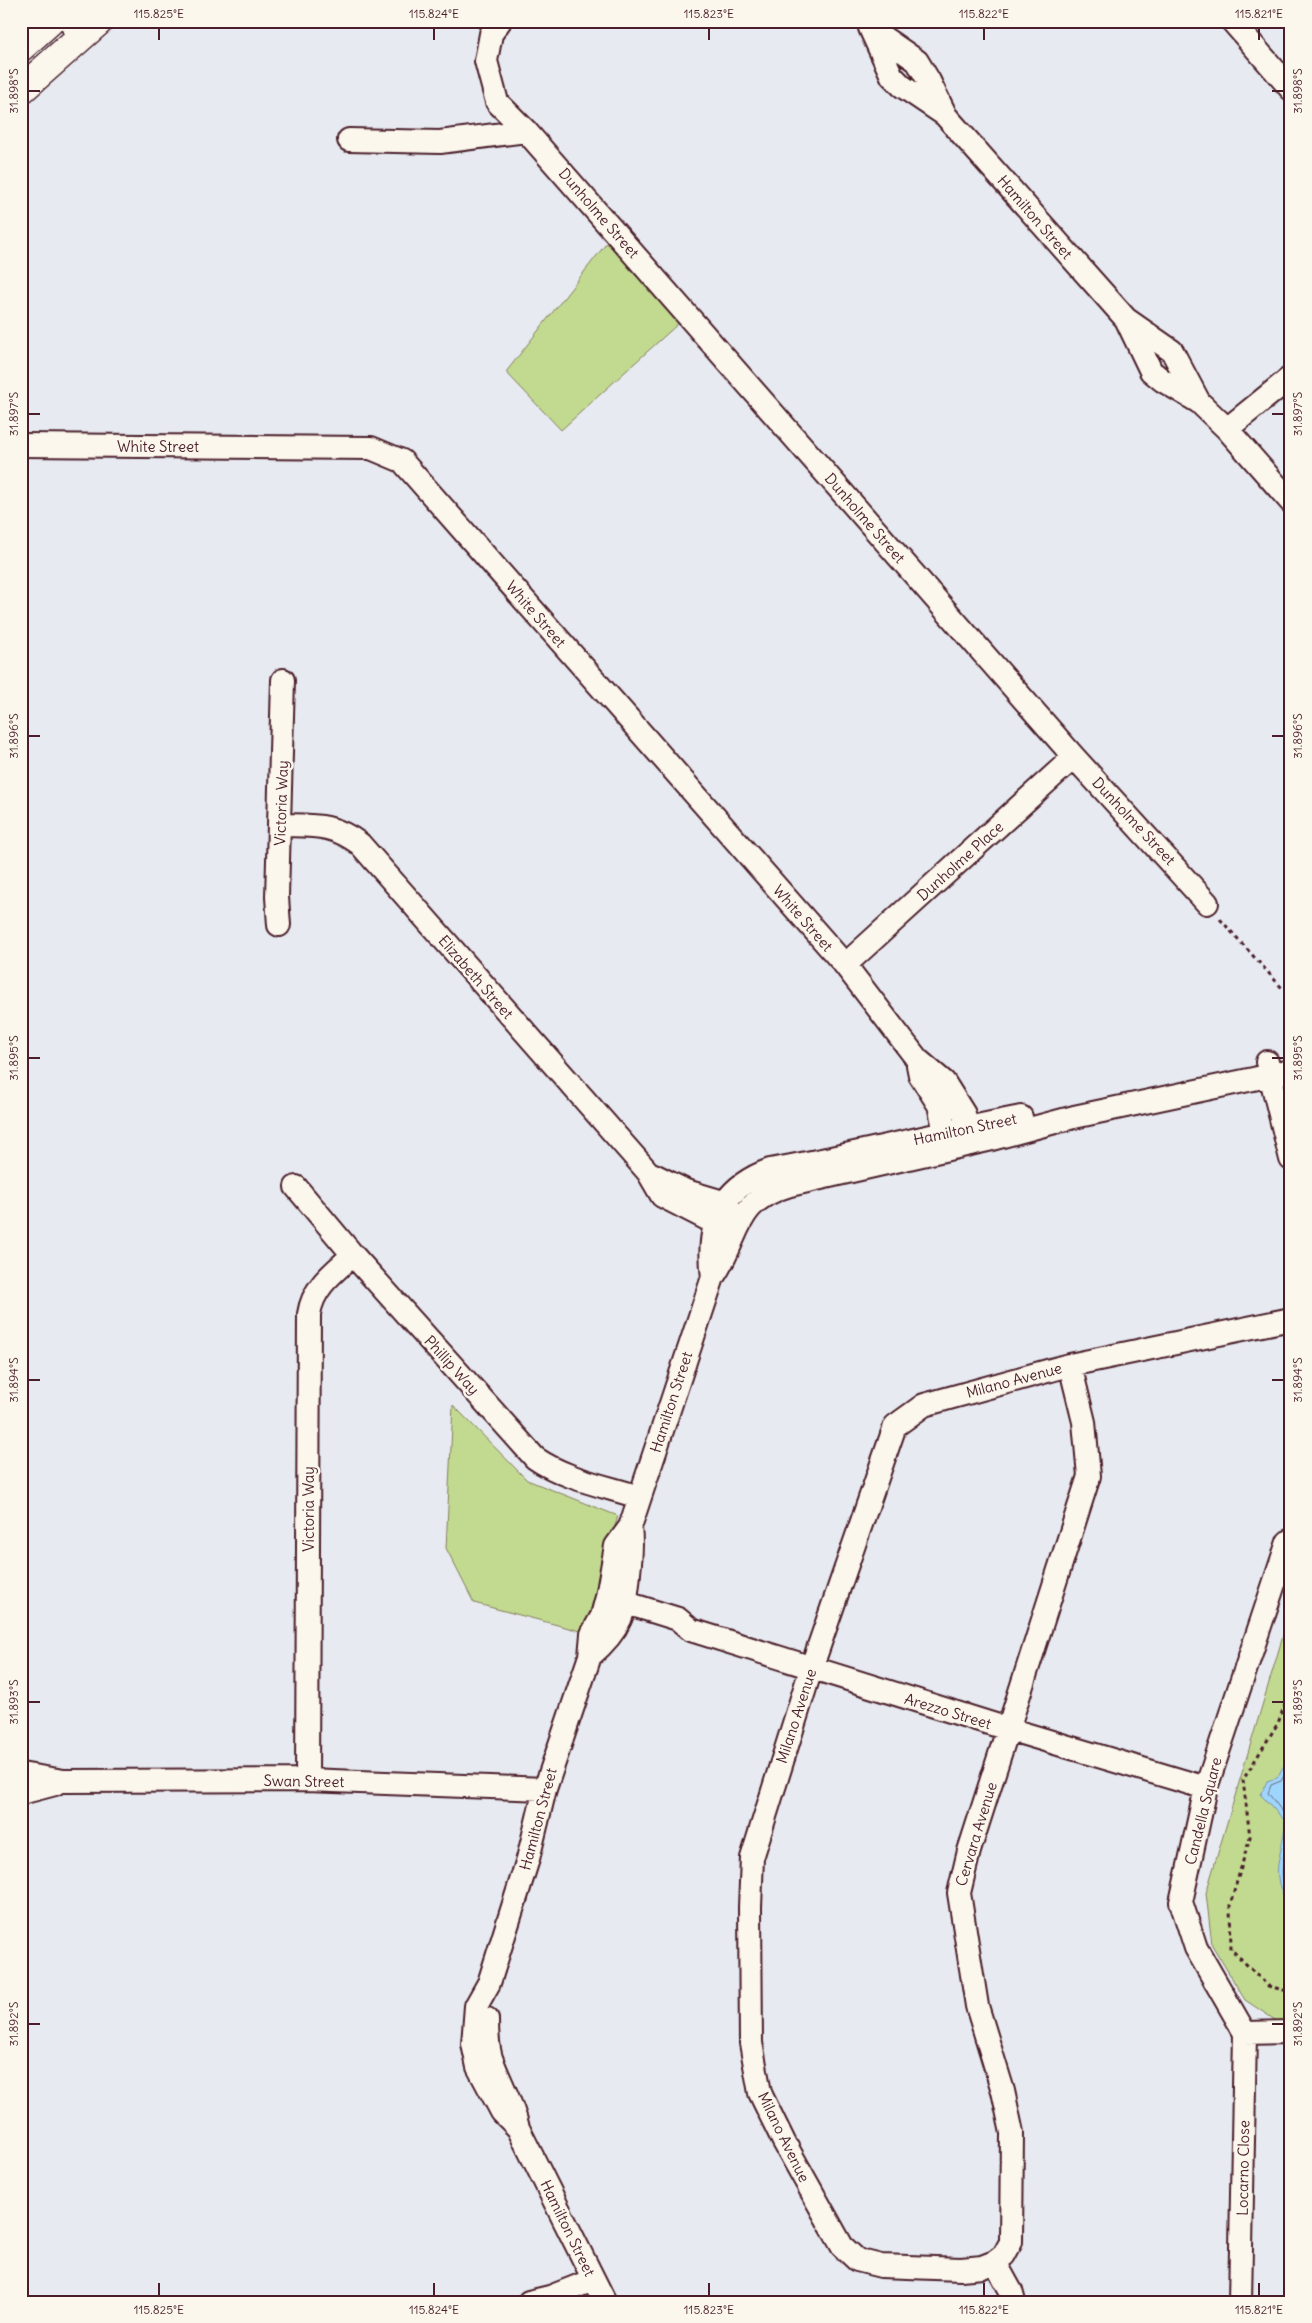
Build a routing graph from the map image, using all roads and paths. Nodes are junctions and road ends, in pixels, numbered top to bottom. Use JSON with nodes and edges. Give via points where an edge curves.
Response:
{"nodes":[{"id":1,"x":500,"y":21,"type":"edge"},
{"id":2,"x":1232,"y":21,"type":"edge"},
{"id":3,"x":867,"y":24,"type":"edge"},
{"id":4,"x":65,"y":28,"type":"edge"},
{"id":5,"x":21,"y":47,"type":"edge"},
{"id":6,"x":1291,"y":89,"type":"edge"},
{"id":7,"x":21,"y":90,"type":"edge"},
{"id":8,"x":526,"y":131,"type":"junction"},
{"id":9,"x":349,"y":140,"type":"dead end"},
{"id":10,"x":1291,"y":378,"type":"edge"},
{"id":11,"x":1227,"y":429,"type":"junction"},
{"id":12,"x":21,"y":445,"type":"edge"},
{"id":13,"x":1291,"y":502,"type":"edge"},
{"id":14,"x":283,"y":680,"type":"dead end"},
{"id":15,"x":1074,"y":757,"type":"junction"},
{"id":16,"x":280,"y":825,"type":"junction"},
{"id":17,"x":1207,"y":903,"type":"joint"},
{"id":18,"x":279,"y":925,"type":"dead end"},
{"id":19,"x":845,"y":965,"type":"junction"},
{"id":20,"x":1291,"y":998,"type":"edge"},
{"id":21,"x":1291,"y":1056,"type":"edge"},
{"id":22,"x":1276,"y":1069,"type":"edge"},
{"id":23,"x":957,"y":1138,"type":"junction"},
{"id":24,"x":1291,"y":1158,"type":"edge"},
{"id":25,"x":296,"y":1187,"type":"dead end"},
{"id":26,"x":729,"y":1220,"type":"junction"},
{"id":27,"x":353,"y":1255,"type":"junction"},
{"id":28,"x":1291,"y":1319,"type":"edge"},
{"id":29,"x":1070,"y":1365,"type":"junction"},
{"id":30,"x":639,"y":1497,"type":"junction"},
{"id":31,"x":1291,"y":1540,"type":"edge"},
{"id":32,"x":615,"y":1607,"type":"junction"},
{"id":33,"x":811,"y":1669,"type":"junction"},
{"id":34,"x":1291,"y":1688,"type":"edge"},
{"id":35,"x":1008,"y":1729,"type":"junction"},
{"id":36,"x":21,"y":1774,"type":"edge"},
{"id":37,"x":307,"y":1780,"type":"junction"},
{"id":38,"x":64,"y":1781,"type":"junction"},
{"id":39,"x":1206,"y":1788,"type":"junction"},
{"id":40,"x":544,"y":1789,"type":"junction"},
{"id":41,"x":21,"y":1793,"type":"edge"},
{"id":42,"x":1291,"y":1992,"type":"edge"},
{"id":43,"x":1291,"y":2032,"type":"edge"},
{"id":44,"x":1245,"y":2033,"type":"junction"},
{"id":45,"x":995,"y":2262,"type":"junction"},
{"id":46,"x":594,"y":2280,"type":"junction"},
{"id":47,"x":529,"y":2302,"type":"edge"},
{"id":48,"x":605,"y":2302,"type":"edge"},
{"id":49,"x":1014,"y":2302,"type":"edge"},
{"id":50,"x":1240,"y":2302,"type":"edge"}],
"edges":[{"from":1,"to":8,"type":"street","name":"Dunholme Street","via":[[491,34],[486,61],[497,102]]},
{"from":2,"to":6,"type":"street"},
{"from":3,"to":11,"type":"street","name":"Hamilton Street","via":[[917,62],[945,115],[1126,319],[1172,351],[1200,402]]},
{"from":4,"to":5,"type":"main road"},
{"from":4,"to":7,"type":"main road"},
{"from":8,"to":9,"type":"street","via":[[440,142]]},
{"from":8,"to":15,"type":"street","name":"Dunholme Street"},
{"from":10,"to":11,"type":"street"},
{"from":11,"to":13,"type":"street","name":"Hamilton Street"},
{"from":12,"to":19,"type":"street","name":"White Street","via":[[370,448],[402,461]]},
{"from":14,"to":16,"type":"street","name":"Victoria Way"},
{"from":15,"to":17,"type":"street","name":"Dunholme Street"},
{"from":15,"to":19,"type":"street","name":"Dunholme Place"},
{"from":16,"to":18,"type":"street","name":"Victoria Way"},
{"from":16,"to":26,"type":"street","name":"Elizabeth Street","via":[[328,826],[360,844],[648,1172],[686,1191]]},
{"from":17,"to":20,"type":"path"},
{"from":19,"to":23,"type":"street","name":"White Street","via":[[918,1059],[935,1072],[951,1091],[964,1114]]},
{"from":21,"to":22,"type":"street","name":"Hamilton Street"},
{"from":22,"to":23,"type":"street","name":"Hamilton Street"},
{"from":22,"to":24,"type":"street"},
{"from":23,"to":26,"type":"street","name":"Hamilton Street","via":[[770,1170],[740,1184]]},
{"from":25,"to":27,"type":"street","name":"Phillip Way"},
{"from":26,"to":30,"type":"street","name":"Hamilton Street","via":[[710,1256],[713,1277]]},
{"from":27,"to":30,"type":"street","name":"Phillip Way","via":[[536,1458],[561,1472]]},
{"from":27,"to":37,"type":"street","name":"Victoria Way","via":[[320,1285],[309,1314]]},
{"from":28,"to":29,"type":"street","name":"Milano Avenue"},
{"from":29,"to":33,"type":"street","name":"Milano Avenue","via":[[924,1405],[895,1426]]},
{"from":29,"to":35,"type":"street","name":"Cervara Avenue","via":[[1084,1422],[1089,1476]]},
{"from":30,"to":32,"type":"street","name":"Hamilton Street","via":[[630,1527],[616,1546]]},
{"from":31,"to":39,"type":"street","name":"Candella Square"},
{"from":32,"to":33,"type":"street","name":"Arezzo Street","via":[[678,1619],[691,1630]]},
{"from":32,"to":40,"type":"street","name":"Hamilton Street","via":[[592,1634],[590,1656]]},
{"from":33,"to":35,"type":"street","name":"Arezzo Street"},
{"from":33,"to":45,"type":"street","name":"Milano Avenue","via":[[760,1830],[750,1874],[751,2043],[760,2092],[830,2226],[842,2246],[857,2260],[881,2266],[961,2269]]},
{"from":34,"to":42,"type":"path","via":[[1278,1723],[1243,1780],[1250,1837],[1230,1905],[1231,1948],[1268,1986]]},
{"from":35,"to":39,"type":"street","name":"Arezzo Street"},
{"from":35,"to":45,"type":"street","name":"Cervara Avenue","via":[[966,1860],[959,1893],[977,2006],[1012,2133],[1011,2242],[1004,2255]]},
{"from":36,"to":38,"type":"street","name":"Swan Street"},
{"from":37,"to":38,"type":"street","name":"Swan Street"},
{"from":37,"to":40,"type":"street","name":"Swan Street"},
{"from":38,"to":41,"type":"street","name":"Swan Street"},
{"from":39,"to":44,"type":"street","name":"Candella Square","via":[[1181,1902],[1196,1948]]},
{"from":40,"to":46,"type":"street","name":"Hamilton Street","via":[[528,1859],[489,1983],[487,2041],[514,2107],[518,2128]]},
{"from":43,"to":44,"type":"street"},
{"from":44,"to":50,"type":"street","name":"Locarno Close"},
{"from":45,"to":49,"type":"street"},
{"from":46,"to":47,"type":"street"},
{"from":46,"to":48,"type":"street","name":"Hamilton Street"}]}
